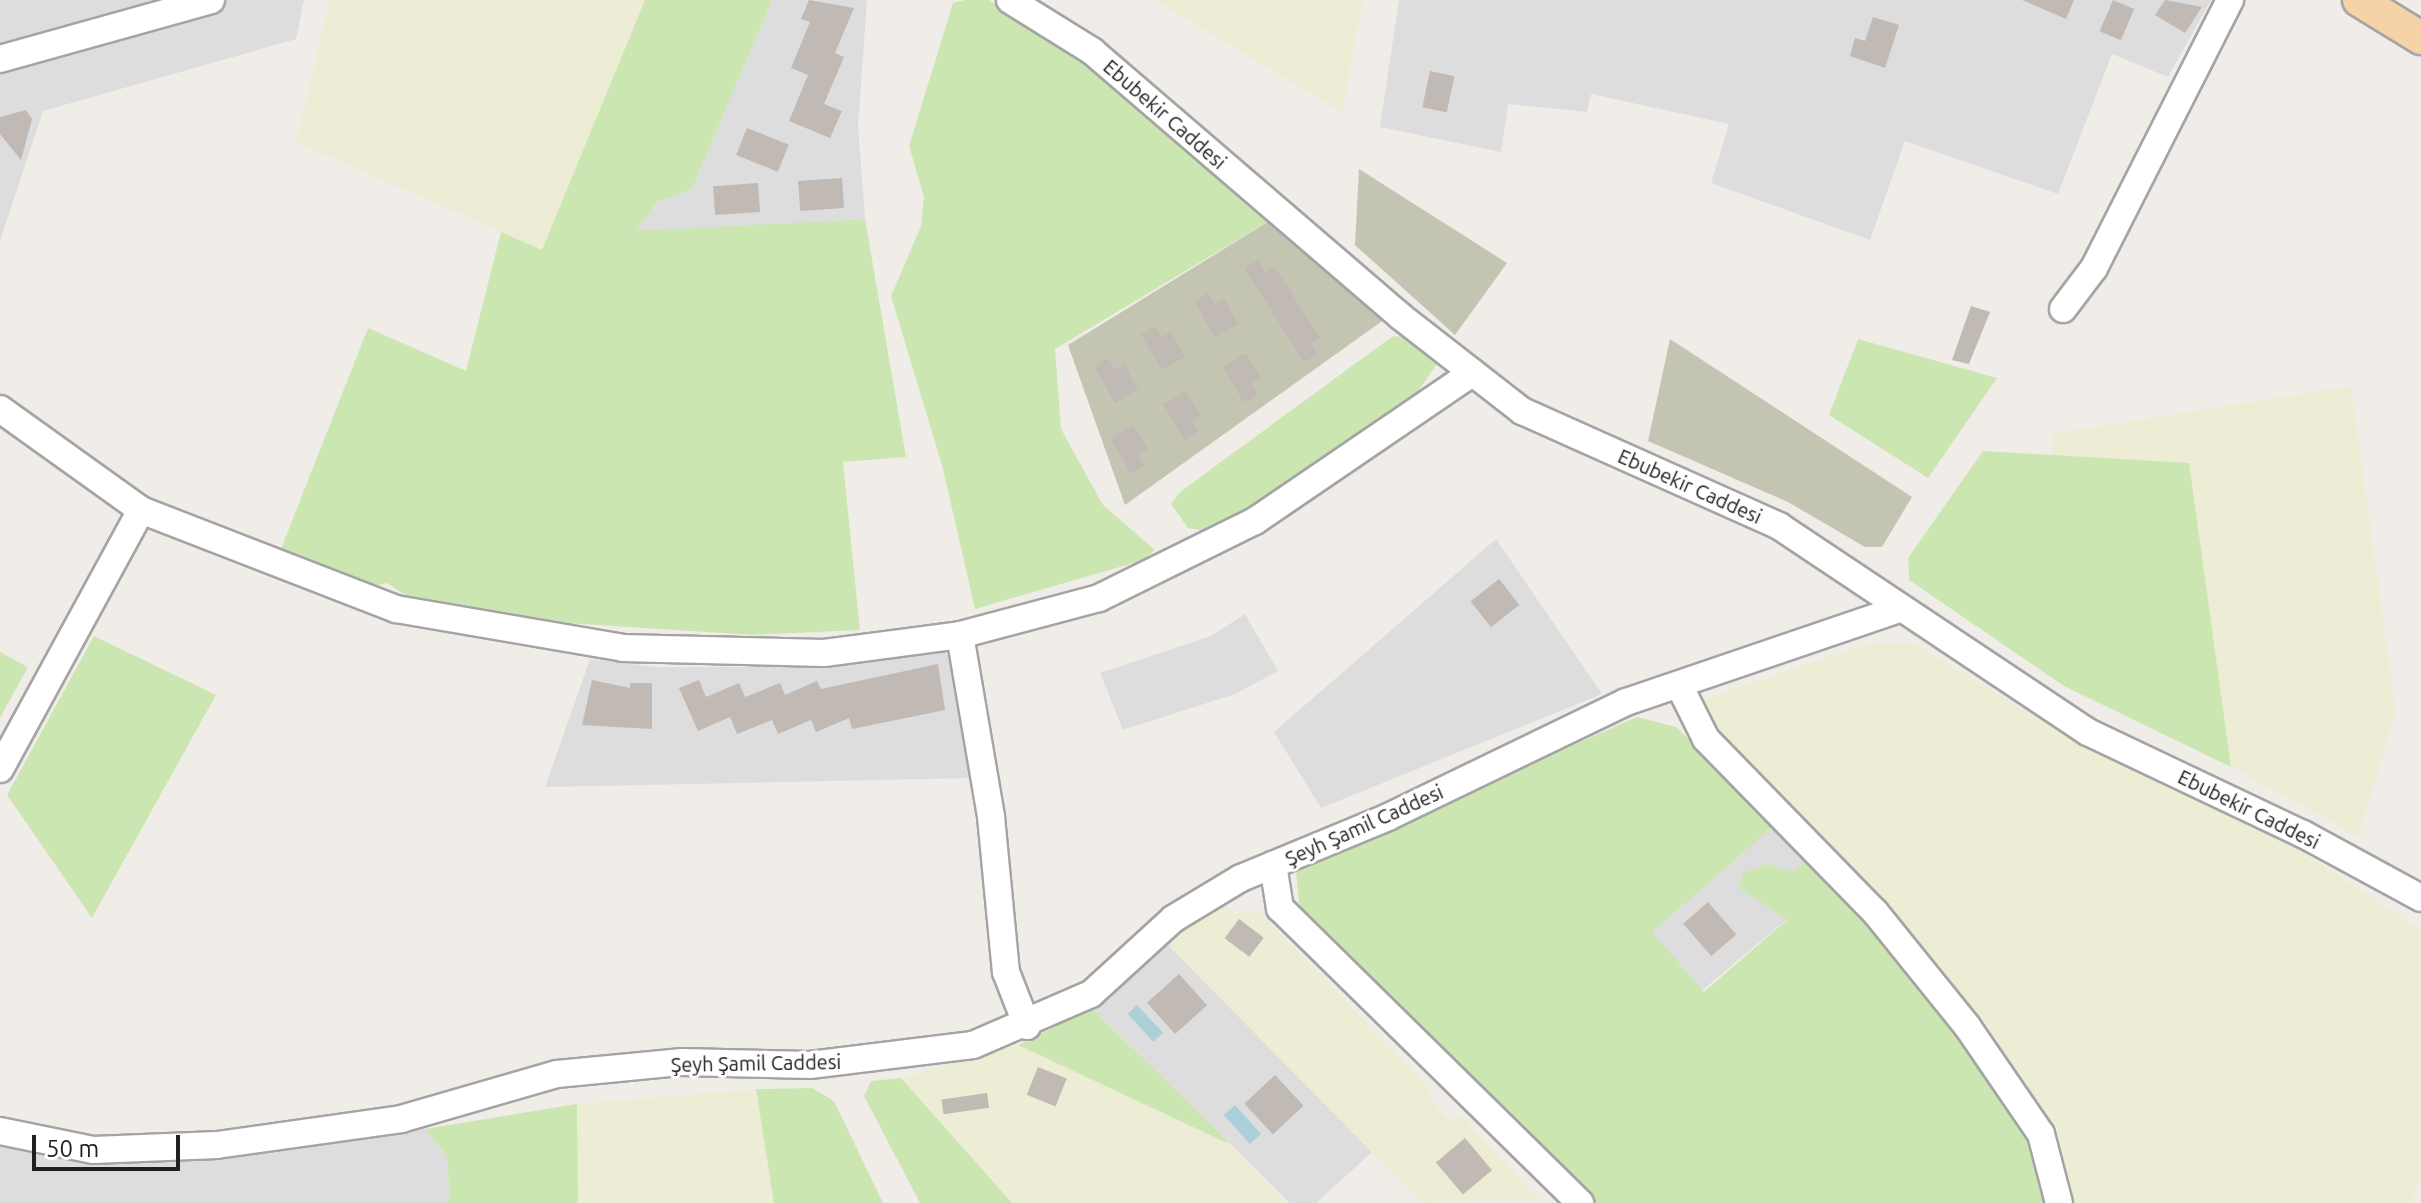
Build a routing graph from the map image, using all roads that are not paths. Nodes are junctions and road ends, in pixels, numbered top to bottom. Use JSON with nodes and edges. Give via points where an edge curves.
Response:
{"nodes":[{"id":1,"x":211,"y":0,"type":"edge"},
{"id":2,"x":1010,"y":0,"type":"edge"},
{"id":3,"x":2230,"y":0,"type":"edge"},
{"id":4,"x":2359,"y":0,"type":"edge"},
{"id":5,"x":2421,"y":38,"type":"edge"},
{"id":6,"x":0,"y":59,"type":"edge"},
{"id":7,"x":2063,"y":309,"type":"dead end"},
{"id":8,"x":1472,"y":373,"type":"junction"},
{"id":9,"x":0,"y":409,"type":"edge"},
{"id":10,"x":141,"y":510,"type":"junction"},
{"id":11,"x":1896,"y":610,"type":"junction"},
{"id":12,"x":960,"y":635,"type":"junction"},
{"id":13,"x":1679,"y":685,"type":"junction"},
{"id":14,"x":0,"y":769,"type":"edge"},
{"id":15,"x":1273,"y":865,"type":"junction"},
{"id":16,"x":2421,"y":898,"type":"edge"},
{"id":17,"x":1027,"y":1026,"type":"junction"},
{"id":18,"x":0,"y":1131,"type":"edge"},
{"id":19,"x":1580,"y":1203,"type":"edge"},
{"id":20,"x":2059,"y":1203,"type":"edge"}],
"edges":[{"from":1,"to":6,"type":"street"},
{"from":2,"to":8,"type":"street","name":"Ebubekir Caddesi","via":[[1092,51]]},
{"from":3,"to":7,"type":"street","via":[[2094,268]]},
{"from":4,"to":5,"type":"main road"},
{"from":8,"to":11,"type":"street","name":"Ebubekir Caddesi","via":[[1522,411],[1779,526]]},
{"from":8,"to":12,"type":"street","via":[[1255,521],[1186,557],[1099,598]]},
{"from":9,"to":10,"type":"street"},
{"from":10,"to":12,"type":"street","via":[[396,609],[529,637],[726,654],[824,653]]},
{"from":10,"to":14,"type":"street"},
{"from":11,"to":13,"type":"street","name":"Şeyh Şamil Caddesi"},
{"from":11,"to":16,"type":"street","name":"Ebubekir Caddesi","via":[[2088,732]]},
{"from":12,"to":17,"type":"street","via":[[991,817],[1006,972]]},
{"from":13,"to":15,"type":"street","name":"Şeyh Şamil Caddesi","via":[[1626,702]]},
{"from":13,"to":20,"type":"street","via":[[1706,739],[1875,912],[1967,1026],[2041,1134]]},
{"from":15,"to":17,"type":"street","name":"Şeyh Şamil Caddesi","via":[[1185,910],[1091,994]]},
{"from":15,"to":19,"type":"street","via":[[1280,908]]},
{"from":17,"to":18,"type":"street","name":"Şeyh Şamil Caddesi","via":[[973,1045],[905,1057],[810,1065],[682,1062],[557,1074],[401,1119],[217,1145],[93,1150]]}]}
